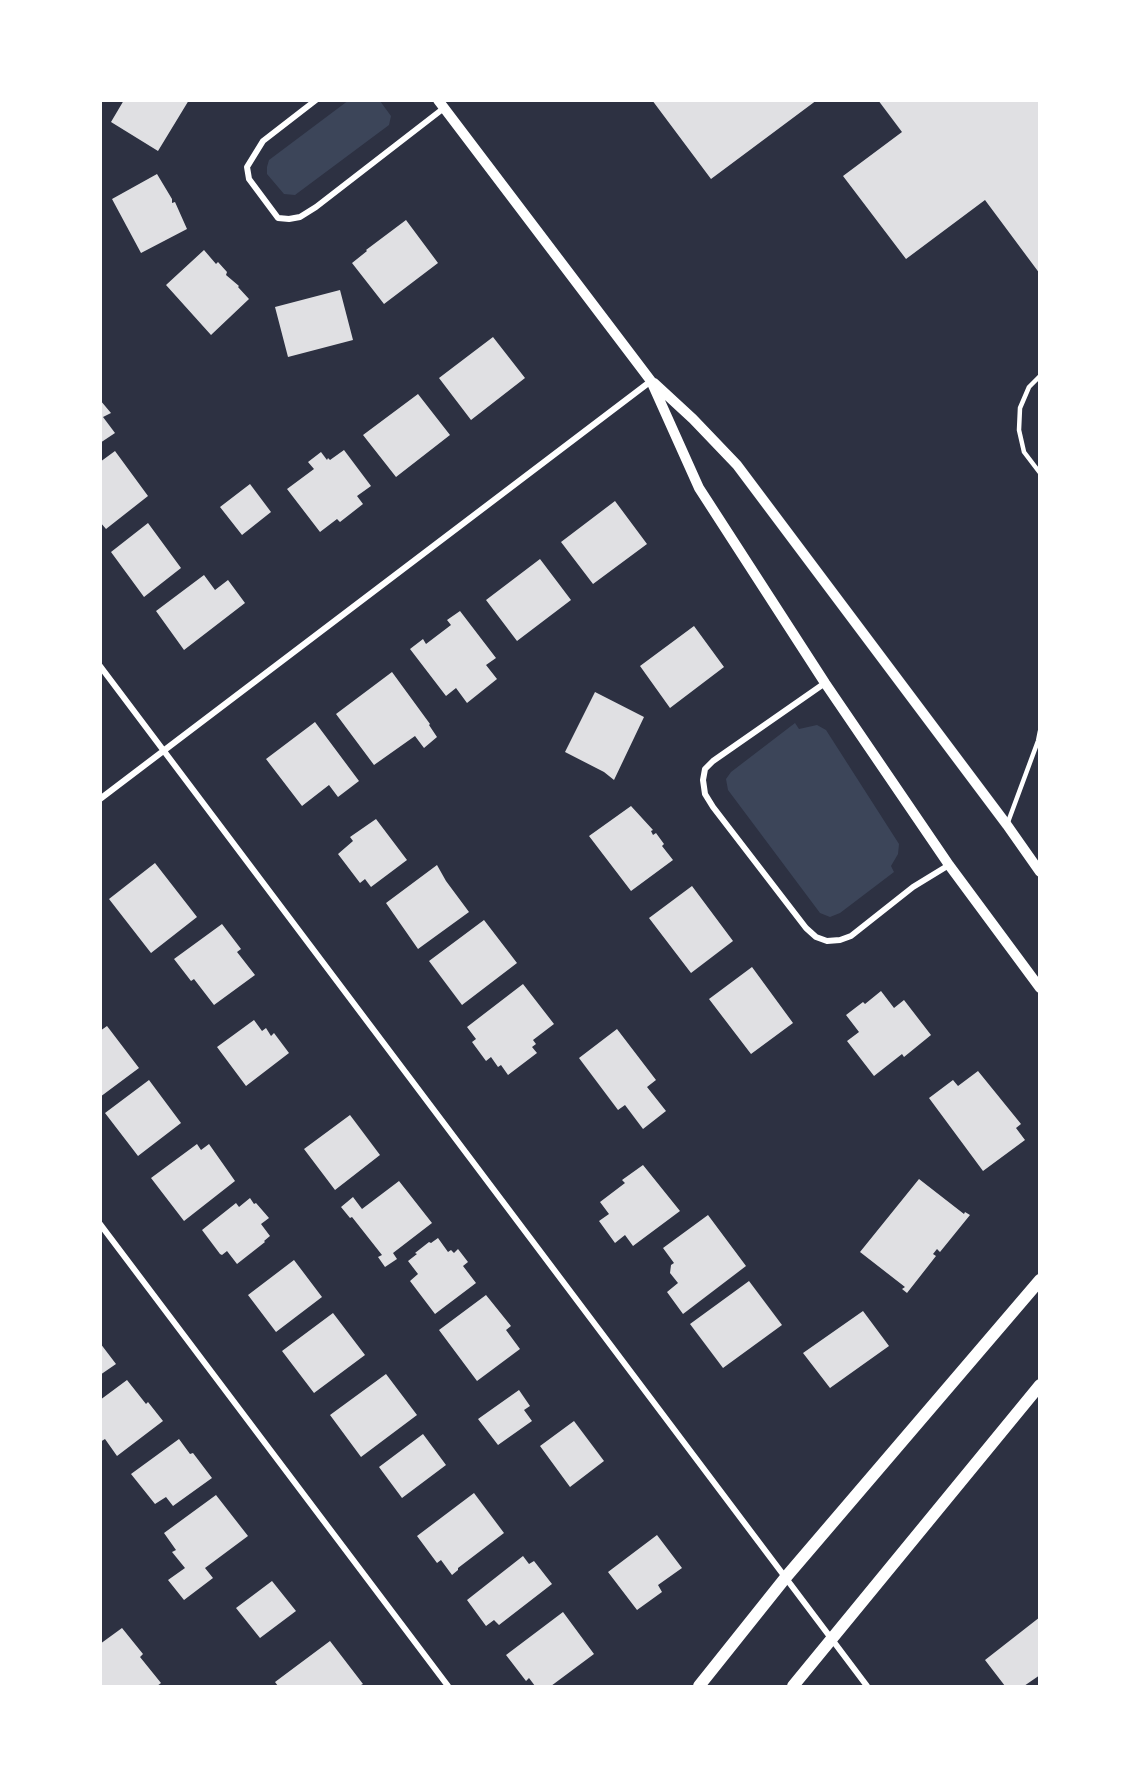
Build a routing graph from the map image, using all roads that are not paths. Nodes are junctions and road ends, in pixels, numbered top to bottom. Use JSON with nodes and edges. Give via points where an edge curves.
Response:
{"nodes":[{"id":1,"x":316,"y":100,"type":"edge"},
{"id":2,"x":441,"y":104,"type":"edge"},
{"id":3,"x":1040,"y":376,"type":"edge"},
{"id":4,"x":651,"y":381,"type":"junction"},
{"id":5,"x":1040,"y":473,"type":"edge"},
{"id":6,"x":100,"y":666,"type":"edge"},
{"id":7,"x":825,"y":683,"type":"junction"},
{"id":8,"x":1040,"y":730,"type":"edge"},
{"id":9,"x":1039,"y":740,"type":"edge"},
{"id":10,"x":164,"y":751,"type":"junction"},
{"id":11,"x":100,"y":799,"type":"edge"},
{"id":12,"x":1007,"y":825,"type":"junction"},
{"id":13,"x":949,"y":865,"type":"junction"},
{"id":14,"x":1040,"y":872,"type":"edge"},
{"id":15,"x":1040,"y":988,"type":"edge"},
{"id":16,"x":100,"y":1224,"type":"edge"},
{"id":17,"x":1040,"y":1280,"type":"edge"},
{"id":18,"x":1040,"y":1385,"type":"edge"},
{"id":19,"x":786,"y":1577,"type":"junction"},
{"id":20,"x":831,"y":1640,"type":"junction"},
{"id":21,"x":448,"y":1686,"type":"edge"},
{"id":22,"x":699,"y":1686,"type":"edge"},
{"id":23,"x":793,"y":1686,"type":"edge"},
{"id":24,"x":867,"y":1686,"type":"edge"}],
"edges":[{"from":1,"to":2,"type":"street","via":[[263,141],[247,167],[249,179],[278,218],[300,217],[316,207]]},
{"from":2,"to":4,"type":"street"},
{"from":3,"to":5,"type":"lane","via":[[1029,387],[1020,408],[1018,430],[1024,452]]},
{"from":4,"to":7,"type":"street","via":[[699,488]]},
{"from":4,"to":10,"type":"street"},
{"from":4,"to":12,"type":"street","via":[[693,418],[736,465]]},
{"from":6,"to":10,"type":"street"},
{"from":7,"to":13,"type":"street"},
{"from":7,"to":13,"type":"street","via":[[705,769],[705,794],[713,807],[806,928],[827,941],[851,936],[913,887]]},
{"from":8,"to":9,"type":"lane"},
{"from":9,"to":12,"type":"lane"},
{"from":10,"to":11,"type":"street"},
{"from":10,"to":19,"type":"street"},
{"from":12,"to":14,"type":"street"},
{"from":13,"to":15,"type":"street"},
{"from":16,"to":21,"type":"street"},
{"from":17,"to":19,"type":"main road"},
{"from":18,"to":20,"type":"main road"},
{"from":19,"to":20,"type":"street"},
{"from":19,"to":22,"type":"main road"},
{"from":20,"to":23,"type":"main road"},
{"from":20,"to":24,"type":"street"}]}
